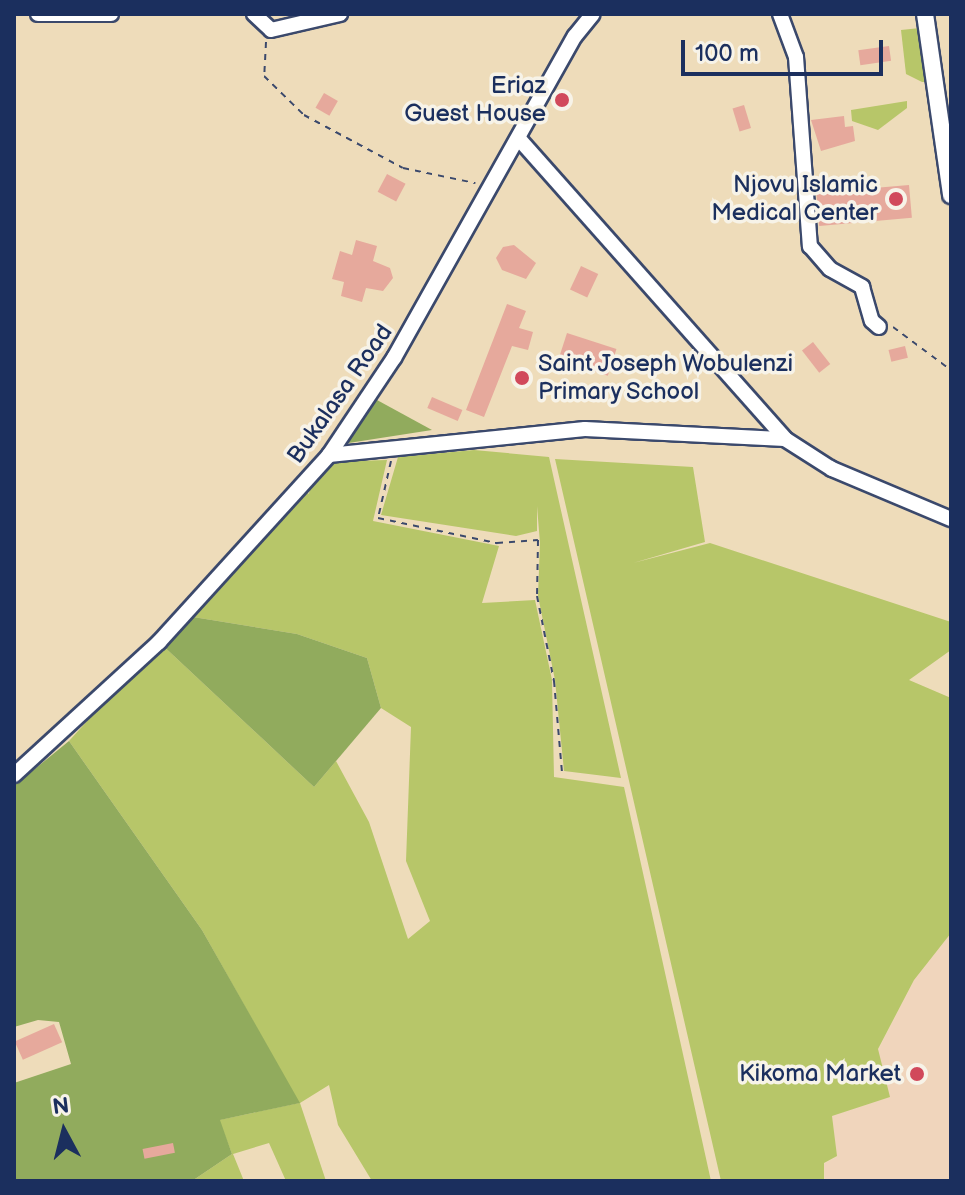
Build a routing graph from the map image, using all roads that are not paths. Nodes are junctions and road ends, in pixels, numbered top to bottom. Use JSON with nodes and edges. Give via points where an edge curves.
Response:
{"nodes":[{"id":1,"x":38,"y":14,"type":"edge"},
{"id":2,"x":111,"y":14,"type":"edge"},
{"id":3,"x":254,"y":14,"type":"edge"},
{"id":4,"x":340,"y":14,"type":"edge"},
{"id":5,"x":593,"y":14,"type":"edge"},
{"id":6,"x":780,"y":14,"type":"edge"},
{"id":7,"x":925,"y":14,"type":"edge"},
{"id":8,"x":520,"y":140,"type":"junction"},
{"id":9,"x":951,"y":195,"type":"edge"},
{"id":10,"x":879,"y":327,"type":"road end"},
{"id":11,"x":785,"y":439,"type":"junction"},
{"id":12,"x":329,"y":455,"type":"junction"},
{"id":13,"x":951,"y":519,"type":"edge"},
{"id":14,"x":14,"y":775,"type":"edge"}],
"edges":[{"from":1,"to":2,"type":"street"},
{"from":3,"to":4,"type":"street","via":[[271,30]]},
{"from":5,"to":8,"type":"street","name":"Bukalasa Road","via":[[575,36]]},
{"from":6,"to":10,"type":"street","via":[[796,57],[810,246],[830,269],[862,287],[872,321]]},
{"from":7,"to":9,"type":"main road"},
{"from":8,"to":11,"type":"street"},
{"from":8,"to":12,"type":"street","name":"Bukalasa Road","via":[[394,358]]},
{"from":11,"to":12,"type":"street","via":[[585,429]]},
{"from":11,"to":13,"type":"street","via":[[832,469]]},
{"from":12,"to":14,"type":"street","name":"Bukalasa Road","via":[[159,642]]}]}
